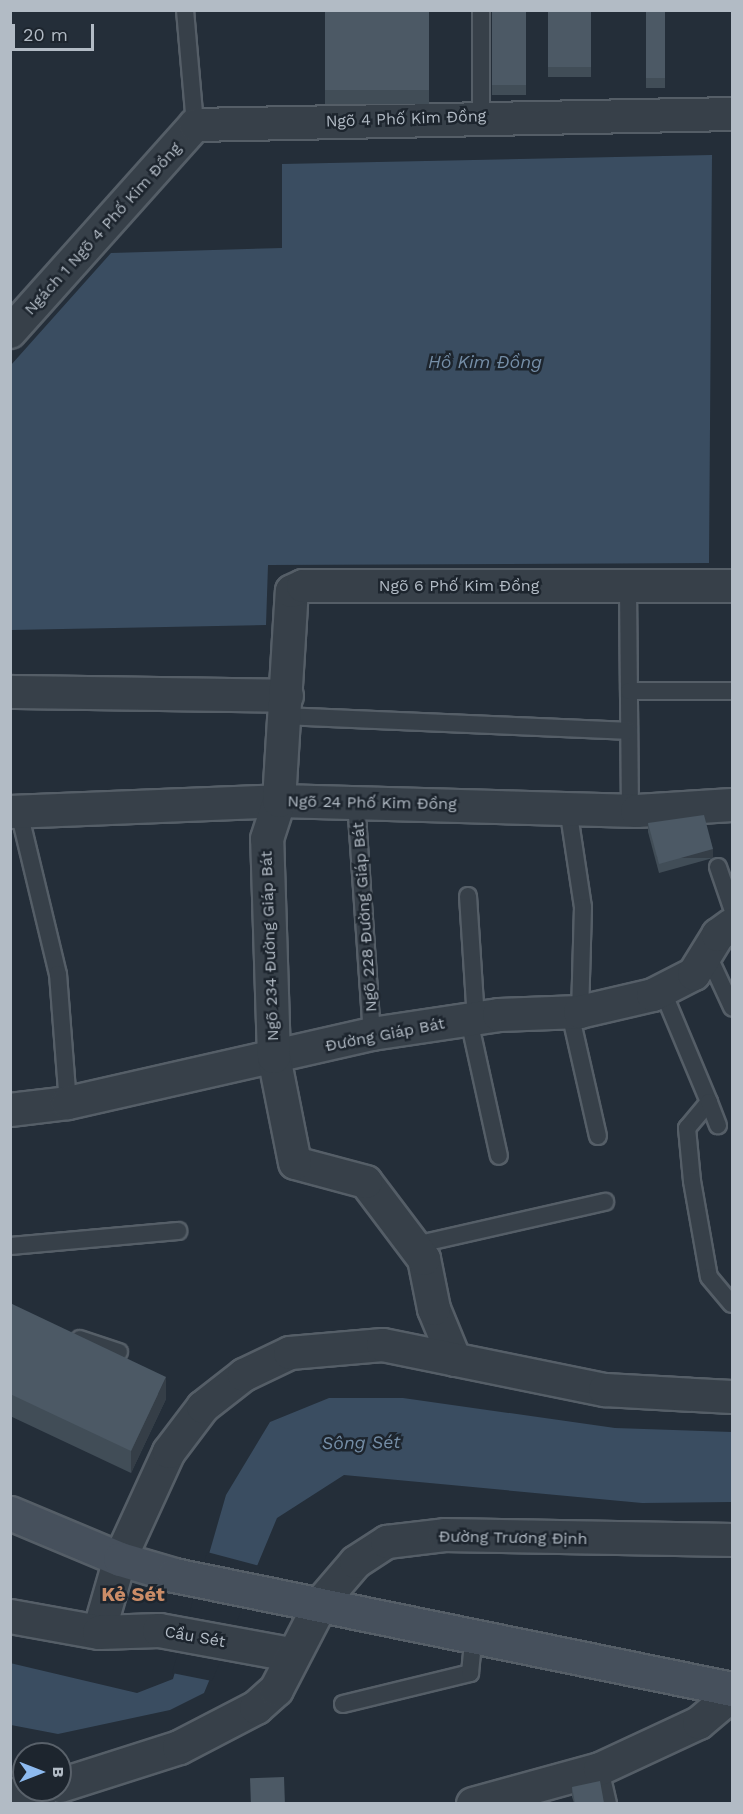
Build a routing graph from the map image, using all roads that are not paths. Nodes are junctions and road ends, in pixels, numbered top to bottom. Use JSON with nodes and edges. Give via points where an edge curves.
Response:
{"nodes":[{"id":1,"x":185,"y":10,"type":"edge"},
{"id":2,"x":482,"y":10,"type":"edge"},
{"id":3,"x":732,"y":114,"type":"edge"},
{"id":4,"x":482,"y":116,"type":"junction"},
{"id":5,"x":195,"y":125,"type":"junction"},
{"id":6,"x":10,"y":332,"type":"edge"},
{"id":7,"x":628,"y":586,"type":"junction"},
{"id":8,"x":732,"y":586,"type":"edge"},
{"id":9,"x":629,"y":691,"type":"junction"},
{"id":10,"x":732,"y":691,"type":"edge"},
{"id":11,"x":10,"y":692,"type":"edge"},
{"id":12,"x":286,"y":706,"type":"junction"},
{"id":13,"x":629,"y":731,"type":"junction"},
{"id":14,"x":279,"y":801,"type":"junction"},
{"id":15,"x":356,"y":801,"type":"junction"},
{"id":16,"x":732,"y":806,"type":"edge"},
{"id":17,"x":568,"y":807,"type":"junction"},
{"id":18,"x":630,"y":810,"type":"junction"},
{"id":19,"x":15,"y":812,"type":"edge"},
{"id":20,"x":718,"y":867,"type":"dead end"},
{"id":21,"x":468,"y":896,"type":"dead end"},
{"id":22,"x":732,"y":908,"type":"edge"},
{"id":23,"x":732,"y":925,"type":"edge"},
{"id":24,"x":707,"y":953,"type":"junction"},
{"id":25,"x":663,"y":992,"type":"junction"},
{"id":26,"x":732,"y":1007,"type":"edge"},
{"id":27,"x":575,"y":1012,"type":"junction"},
{"id":28,"x":473,"y":1019,"type":"junction"},
{"id":29,"x":372,"y":1034,"type":"junction"},
{"id":30,"x":274,"y":1057,"type":"junction"},
{"id":31,"x":709,"y":1102,"type":"junction"},
{"id":32,"x":68,"y":1103,"type":"junction"},
{"id":33,"x":10,"y":1110,"type":"edge"},
{"id":34,"x":718,"y":1125,"type":"dead end"},
{"id":35,"x":598,"y":1136,"type":"dead end"},
{"id":36,"x":499,"y":1156,"type":"dead end"},
{"id":37,"x":605,"y":1202,"type":"dead end"},
{"id":38,"x":178,"y":1231,"type":"dead end"},
{"id":39,"x":415,"y":1245,"type":"junction"},
{"id":40,"x":10,"y":1246,"type":"edge"},
{"id":41,"x":732,"y":1304,"type":"edge"},
{"id":42,"x":65,"y":1334,"type":"edge"},
{"id":43,"x":119,"y":1352,"type":"edge"},
{"id":44,"x":454,"y":1360,"type":"junction"},
{"id":45,"x":732,"y":1397,"type":"edge"},
{"id":46,"x":10,"y":1514,"type":"edge"},
{"id":47,"x":732,"y":1540,"type":"edge"},
{"id":48,"x":120,"y":1559,"type":"junction"},
{"id":49,"x":305,"y":1603,"type":"junction"},
{"id":50,"x":10,"y":1616,"type":"edge"},
{"id":51,"x":99,"y":1632,"type":"junction"},
{"id":52,"x":474,"y":1633,"type":"junction"},
{"id":53,"x":283,"y":1652,"type":"junction"},
{"id":54,"x":732,"y":1689,"type":"edge"},
{"id":55,"x":732,"y":1695,"type":"edge"},
{"id":56,"x":343,"y":1704,"type":"dead end"},
{"id":57,"x":600,"y":1769,"type":"junction"},
{"id":58,"x":72,"y":1781,"type":"edge"},
{"id":59,"x":518,"y":1799,"type":"edge"},
{"id":60,"x":473,"y":1803,"type":"edge"},
{"id":61,"x":608,"y":1803,"type":"edge"}],
"edges":[{"from":1,"to":5,"type":"lane"},
{"from":2,"to":4,"type":"lane"},
{"from":3,"to":4,"type":"street","name":"Ngõ 4 Phố Kim Đồng"},
{"from":4,"to":5,"type":"street","name":"Ngõ 4 Phố Kim Đồng"},
{"from":5,"to":6,"type":"street","name":"Ngách 1 Ngõ 4 Phố Kim Đồng"},
{"from":7,"to":8,"type":"street","name":"Ngõ 6 Phố Kim Đồng"},
{"from":7,"to":9,"type":"lane"},
{"from":7,"to":12,"type":"street","name":"Ngõ 6 Phố Kim Đồng","via":[[303,586],[292,591]]},
{"from":9,"to":10,"type":"lane"},
{"from":9,"to":13,"type":"lane"},
{"from":11,"to":12,"type":"street"},
{"from":12,"to":13,"type":"lane"},
{"from":12,"to":14,"type":"street","name":"Ngõ 6 Phố Kim Đồng"},
{"from":13,"to":18,"type":"lane"},
{"from":14,"to":15,"type":"street","name":"Ngõ 24 Phố Kim Đồng"},
{"from":14,"to":19,"type":"street","name":"Ngõ 24 Phố Kim Đồng"},
{"from":14,"to":30,"type":"street","name":"Ngõ 234 Đường Giáp Bát","via":[[267,839]]},
{"from":15,"to":17,"type":"street","name":"Ngõ 24 Phố Kim Đồng"},
{"from":15,"to":29,"type":"lane","name":"Ngõ 228 Đường Giáp Bát"},
{"from":16,"to":18,"type":"street","name":"Ngõ 24 Phố Kim Đồng"},
{"from":17,"to":18,"type":"street","name":"Ngõ 24 Phố Kim Đồng"},
{"from":17,"to":27,"type":"lane","via":[[583,907]]},
{"from":19,"to":32,"type":"lane","via":[[58,974]]},
{"from":20,"to":22,"type":"lane"},
{"from":21,"to":28,"type":"lane"},
{"from":23,"to":24,"type":"street","name":"Đường Giáp Bát"},
{"from":24,"to":25,"type":"street","name":"Đường Giáp Bát","via":[[694,974]]},
{"from":24,"to":26,"type":"lane"},
{"from":25,"to":27,"type":"street","name":"Đường Giáp Bát"},
{"from":25,"to":31,"type":"lane"},
{"from":27,"to":28,"type":"street","name":"Đường Giáp Bát"},
{"from":27,"to":35,"type":"lane"},
{"from":28,"to":29,"type":"street","name":"Đường Giáp Bát"},
{"from":28,"to":36,"type":"lane"},
{"from":29,"to":30,"type":"street","name":"Đường Giáp Bát"},
{"from":30,"to":32,"type":"street","name":"Đường Giáp Bát"},
{"from":30,"to":39,"type":"street","name":"Ngõ 234 Đường Giáp Bát","via":[[295,1163],[366,1182]]},
{"from":31,"to":34,"type":"lane"},
{"from":31,"to":41,"type":"lane","via":[[687,1128],[692,1181],[709,1277]]},
{"from":32,"to":33,"type":"street","name":"Đường Giáp Bát"},
{"from":37,"to":39,"type":"lane"},
{"from":38,"to":40,"type":"lane"},
{"from":39,"to":44,"type":"street"},
{"from":42,"to":43,"type":"lane"},
{"from":44,"to":45,"type":"street","via":[[605,1390]]},
{"from":44,"to":48,"type":"street","via":[[383,1345],[290,1353],[244,1375],[203,1407],[169,1452]]},
{"from":46,"to":48,"type":"main road"},
{"from":47,"to":49,"type":"street","name":"Đường Trương Định","via":[[445,1535],[387,1542]]},
{"from":48,"to":49,"type":"main road","via":[[174,1575]]},
{"from":48,"to":51,"type":"street"},
{"from":49,"to":52,"type":"main road"},
{"from":49,"to":53,"type":"street"},
{"from":50,"to":51,"type":"street","name":"Cầu Sét"},
{"from":51,"to":53,"type":"street","name":"Cầu Sét","via":[[159,1630]]},
{"from":52,"to":54,"type":"main road"},
{"from":52,"to":56,"type":"lane","via":[[470,1673]]},
{"from":53,"to":58,"type":"street","via":[[276,1689],[220,1730]]},
{"from":55,"to":57,"type":"street","via":[[699,1723]]},
{"from":57,"to":59,"type":"street"},
{"from":57,"to":61,"type":"lane"},
{"from":59,"to":60,"type":"street"}]}
